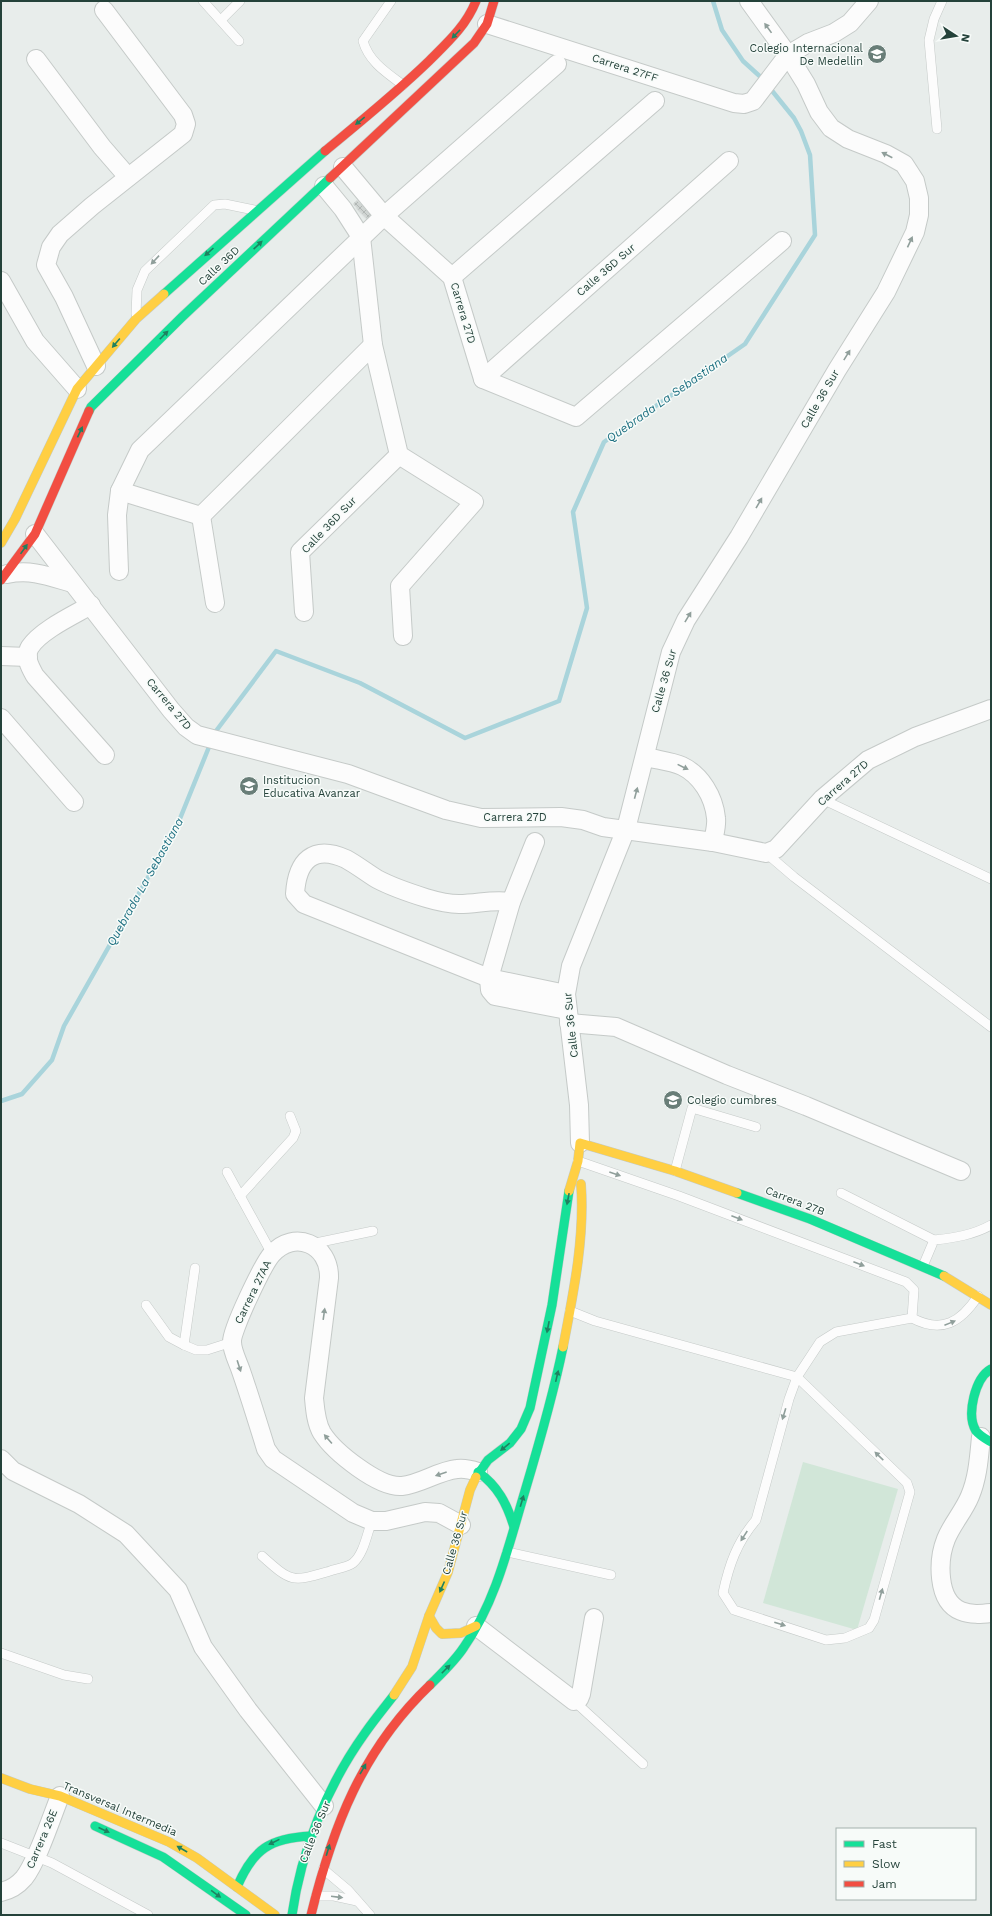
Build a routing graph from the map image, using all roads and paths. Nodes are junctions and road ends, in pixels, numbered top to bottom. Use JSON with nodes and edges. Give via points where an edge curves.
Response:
{"nodes":[{"id":1,"x":203,"y":1,"type":"edge"},
{"id":2,"x":240,"y":1,"type":"edge"},
{"id":3,"x":391,"y":1,"type":"edge"},
{"id":4,"x":476,"y":1,"type":"edge"},
{"id":5,"x":494,"y":1,"type":"edge"},
{"id":6,"x":749,"y":1,"type":"edge"},
{"id":7,"x":869,"y":1,"type":"edge"},
{"id":8,"x":942,"y":1,"type":"edge"},
{"id":9,"x":104,"y":10,"type":"dead end"},
{"id":10,"x":220,"y":20,"type":"junction"},
{"id":11,"x":487,"y":24,"type":"junction"},
{"id":12,"x":239,"y":41,"type":"dead end"},
{"id":13,"x":36,"y":58,"type":"dead end"},
{"id":14,"x":784,"y":59,"type":"junction"},
{"id":15,"x":557,"y":64,"type":"dead end"},
{"id":16,"x":404,"y":85,"type":"junction"},
{"id":17,"x":655,"y":101,"type":"dead end"},
{"id":18,"x":937,"y":129,"type":"dead end"},
{"id":19,"x":729,"y":161,"type":"dead end"},
{"id":20,"x":343,"y":167,"type":"junction"},
{"id":21,"x":128,"y":178,"type":"junction"},
{"id":22,"x":320,"y":189,"type":"junction"},
{"id":23,"x":255,"y":210,"type":"junction"},
{"id":24,"x":384,"y":216,"type":"junction"},
{"id":25,"x":362,"y":237,"type":"junction"},
{"id":26,"x":782,"y":241,"type":"dead end"},
{"id":27,"x":452,"y":277,"type":"junction"},
{"id":28,"x":1,"y":281,"type":"edge"},
{"id":29,"x":136,"y":319,"type":"junction"},
{"id":30,"x":373,"y":345,"type":"junction"},
{"id":31,"x":96,"y":366,"type":"junction"},
{"id":32,"x":482,"y":379,"type":"junction"},
{"id":33,"x":77,"y":389,"type":"junction"},
{"id":34,"x":399,"y":455,"type":"junction"},
{"id":35,"x":120,"y":491,"type":"junction"},
{"id":36,"x":201,"y":516,"type":"junction"},
{"id":37,"x":35,"y":534,"type":"junction"},
{"id":38,"x":1,"y":542,"type":"edge"},
{"id":39,"x":119,"y":571,"type":"dead end"},
{"id":40,"x":4,"y":577,"type":"edge"},
{"id":41,"x":72,"y":583,"type":"junction"},
{"id":42,"x":215,"y":603,"type":"dead end"},
{"id":43,"x":91,"y":605,"type":"junction"},
{"id":44,"x":304,"y":612,"type":"dead end"},
{"id":45,"x":403,"y":636,"type":"dead end"},
{"id":46,"x":1,"y":656,"type":"edge"},
{"id":47,"x":28,"y":657,"type":"junction"},
{"id":48,"x":991,"y":709,"type":"edge"},
{"id":49,"x":1,"y":718,"type":"edge"},
{"id":50,"x":105,"y":755,"type":"dead end"},
{"id":51,"x":646,"y":757,"type":"junction"},
{"id":52,"x":822,"y":799,"type":"junction"},
{"id":53,"x":74,"y":802,"type":"dead end"},
{"id":54,"x":626,"y":829,"type":"junction"},
{"id":55,"x":535,"y":842,"type":"dead end"},
{"id":56,"x":714,"y":842,"type":"junction"},
{"id":57,"x":766,"y":853,"type":"junction"},
{"id":58,"x":991,"y":879,"type":"edge"},
{"id":59,"x":511,"y":902,"type":"junction"},
{"id":60,"x":489,"y":978,"type":"junction"},
{"id":61,"x":567,"y":1009,"type":"junction"},
{"id":62,"x":991,"y":1027,"type":"edge"},
{"id":63,"x":290,"y":1116,"type":"dead end"},
{"id":64,"x":756,"y":1127,"type":"dead end"},
{"id":65,"x":580,"y":1143,"type":"junction"},
{"id":66,"x":578,"y":1161,"type":"junction"},
{"id":67,"x":675,"y":1171,"type":"junction"},
{"id":68,"x":961,"y":1171,"type":"dead end"},
{"id":69,"x":227,"y":1172,"type":"dead end"},
{"id":70,"x":841,"y":1193,"type":"dead end"},
{"id":71,"x":240,"y":1196,"type":"junction"},
{"id":72,"x":991,"y":1225,"type":"edge"},
{"id":73,"x":373,"y":1231,"type":"dead end"},
{"id":74,"x":934,"y":1240,"type":"junction"},
{"id":75,"x":311,"y":1244,"type":"junction"},
{"id":76,"x":272,"y":1254,"type":"junction"},
{"id":77,"x":923,"y":1266,"type":"junction"},
{"id":78,"x":195,"y":1268,"type":"dead end"},
{"id":79,"x":978,"y":1296,"type":"junction"},
{"id":80,"x":146,"y":1305,"type":"dead end"},
{"id":81,"x":991,"y":1305,"type":"edge"},
{"id":82,"x":570,"y":1311,"type":"junction"},
{"id":83,"x":912,"y":1318,"type":"junction"},
{"id":84,"x":232,"y":1342,"type":"junction"},
{"id":85,"x":184,"y":1345,"type":"junction"},
{"id":86,"x":991,"y":1369,"type":"edge"},
{"id":87,"x":798,"y":1377,"type":"junction"},
{"id":88,"x":986,"y":1439,"type":"edge"},
{"id":89,"x":1,"y":1459,"type":"edge"},
{"id":90,"x":478,"y":1472,"type":"junction"},
{"id":91,"x":372,"y":1520,"type":"junction"},
{"id":92,"x":461,"y":1525,"type":"junction"},
{"id":93,"x":514,"y":1527,"type":"junction"},
{"id":94,"x":507,"y":1552,"type":"junction"},
{"id":95,"x":262,"y":1556,"type":"dead end"},
{"id":96,"x":611,"y":1575,"type":"dead end"},
{"id":97,"x":991,"y":1613,"type":"edge"},
{"id":98,"x":429,"y":1616,"type":"junction"},
{"id":99,"x":594,"y":1618,"type":"dead end"},
{"id":100,"x":476,"y":1626,"type":"junction"},
{"id":101,"x":1,"y":1653,"type":"edge"},
{"id":102,"x":88,"y":1679,"type":"dead end"},
{"id":103,"x":574,"y":1701,"type":"junction"},
{"id":104,"x":643,"y":1764,"type":"dead end"},
{"id":105,"x":1,"y":1778,"type":"edge"},
{"id":106,"x":30,"y":1789,"type":"junction"},
{"id":107,"x":59,"y":1805,"type":"junction"},
{"id":108,"x":324,"y":1806,"type":"junction"},
{"id":109,"x":87,"y":1822,"type":"dead end"},
{"id":110,"x":311,"y":1836,"type":"junction"},
{"id":111,"x":1,"y":1843,"type":"edge"},
{"id":112,"x":36,"y":1856,"type":"junction"},
{"id":113,"x":322,"y":1869,"type":"junction"},
{"id":114,"x":238,"y":1887,"type":"junction"},
{"id":115,"x":1,"y":1892,"type":"edge"},
{"id":116,"x":316,"y":1896,"type":"junction"},
{"id":117,"x":357,"y":1901,"type":"junction"},
{"id":118,"x":148,"y":1915,"type":"edge"},
{"id":119,"x":246,"y":1915,"type":"edge"},
{"id":120,"x":275,"y":1915,"type":"edge"},
{"id":121,"x":292,"y":1915,"type":"edge"},
{"id":122,"x":311,"y":1915,"type":"edge"},
{"id":123,"x":370,"y":1915,"type":"edge"}],
"edges":[{"from":1,"to":10,"type":"lane"},
{"from":2,"to":10,"type":"lane"},
{"from":3,"to":16,"type":"lane","via":[[363,41],[369,56],[382,70]]},
{"from":4,"to":16,"type":"street","name":"Calle 36D","one_way":true,"via":[[459,31]]},
{"from":5,"to":11,"type":"street","name":"Calle 36D"},
{"from":14,"to":6,"type":"street","one_way":true},
{"from":7,"to":14,"type":"street","via":[[850,22],[834,34],[808,43]]},
{"from":8,"to":18,"type":"lane","via":[[929,40]]},
{"from":9,"to":21,"type":"street","via":[[183,115],[186,124],[183,134]]},
{"from":10,"to":12,"type":"lane"},
{"from":11,"to":14,"type":"street","name":"Carrera 27FF","via":[[734,103],[744,104],[753,101]]},
{"from":11,"to":20,"type":"street","name":"Calle 36D","via":[[474,43]]},
{"from":13,"to":21,"type":"street"},
{"from":51,"to":14,"type":"street","name":"Calle 36 Sur","one_way":true,"via":[[662,681],[671,652],[686,620],[739,537],[886,292],[915,232],[919,215],[915,181],[904,164],[848,139],[831,128],[819,112],[806,84]]},
{"from":15,"to":24,"type":"street"},
{"from":16,"to":23,"type":"street","name":"Calle 36D","one_way":true},
{"from":17,"to":27,"type":"street"},
{"from":19,"to":32,"type":"street","name":"Calle 36D Sur"},
{"from":20,"to":22,"type":"street","name":"Calle 36D"},
{"from":20,"to":24,"type":"street","name":"Carrera 27D"},
{"from":21,"to":31,"type":"street","via":[[60,234],[51,246],[46,265]]},
{"from":22,"to":25,"type":"street"},
{"from":37,"to":22,"type":"street","name":"Calle 36D","one_way":true,"via":[[91,407],[182,317]]},
{"from":23,"to":29,"type":"street","name":"Calle 36D","one_way":true},
{"from":23,"to":29,"type":"lane","one_way":true,"via":[[225,204],[214,205],[145,271],[137,290]]},
{"from":24,"to":25,"type":"street"},
{"from":24,"to":27,"type":"street","name":"Carrera 27D"},
{"from":25,"to":30,"type":"street"},
{"from":25,"to":35,"type":"street","via":[[140,450]]},
{"from":26,"to":32,"type":"street","via":[[576,417]]},
{"from":27,"to":32,"type":"street","name":"Carrera 27D"},
{"from":28,"to":33,"type":"street","via":[[35,341]]},
{"from":29,"to":31,"type":"street","name":"Calle 36D","one_way":true},
{"from":30,"to":34,"type":"street"},
{"from":30,"to":36,"type":"street"},
{"from":31,"to":33,"type":"street","name":"Calle 36D"},
{"from":33,"to":38,"type":"street","name":"Calle 36D","via":[[15,519]]},
{"from":34,"to":44,"type":"street","name":"Calle 36D Sur","via":[[300,552]]},
{"from":34,"to":45,"type":"street","via":[[474,502],[400,586]]},
{"from":35,"to":36,"type":"street"},
{"from":35,"to":39,"type":"street","via":[[117,515]]},
{"from":36,"to":42,"type":"street"},
{"from":40,"to":37,"type":"street","name":"Calle 36D","one_way":true},
{"from":37,"to":41,"type":"street","name":"Carrera 27D"},
{"from":40,"to":41,"type":"street","via":[[22,571]]},
{"from":41,"to":43,"type":"street","name":"Carrera 27D"},
{"from":43,"to":47,"type":"street","via":[[41,636],[30,647]]},
{"from":43,"to":54,"type":"street","name":"Carrera 27D","via":[[172,710],[186,727],[197,735],[348,774],[446,810],[481,818],[561,817],[583,820],[603,827]]},
{"from":46,"to":47,"type":"street"},
{"from":47,"to":50,"type":"street","via":[[28,663],[35,676]]},
{"from":48,"to":52,"type":"street","name":"Carrera 27D","via":[[868,760]]},
{"from":49,"to":53,"type":"street"},
{"from":54,"to":51,"type":"street","name":"Calle 36 Sur","one_way":true},
{"from":51,"to":56,"type":"street","one_way":true,"via":[[680,765],[692,772],[706,787],[713,802],[716,819]]},
{"from":52,"to":57,"type":"street","name":"Carrera 27D","via":[[776,849]]},
{"from":52,"to":58,"type":"lane"},
{"from":54,"to":56,"type":"street","name":"Carrera 27D"},
{"from":54,"to":61,"type":"street","name":"Calle 36 Sur","via":[[571,966]]},
{"from":55,"to":59,"type":"street"},
{"from":56,"to":57,"type":"street","name":"Carrera 27D"},
{"from":57,"to":62,"type":"lane"},
{"from":59,"to":60,"type":"street"},
{"from":59,"to":60,"type":"street","via":[[495,900],[457,904],[426,898],[377,879],[345,859],[324,854],[310,857],[301,865],[296,879],[295,894],[304,904]]},
{"from":60,"to":61,"type":"street"},
{"from":61,"to":65,"type":"street","name":"Calle 36 Sur","via":[[579,1105]]},
{"from":61,"to":68,"type":"street"},
{"from":63,"to":71,"type":"lane","via":[[296,1131],[293,1138]]},
{"from":64,"to":67,"type":"lane","via":[[692,1108]]},
{"from":65,"to":66,"type":"street","name":"Calle 36 Sur"},
{"from":65,"to":67,"type":"street","name":"Carrera 27B"},
{"from":66,"to":82,"type":"street","name":"Calle 36 Sur","via":[[583,1198]]},
{"from":66,"to":83,"type":"lane","one_way":true,"via":[[679,1196],[906,1282],[914,1290]]},
{"from":66,"to":90,"type":"street","name":"Calle 36 Sur","one_way":true,"via":[[568,1196],[552,1305],[530,1408],[521,1429],[510,1443],[488,1460]]},
{"from":67,"to":77,"type":"street","name":"Carrera 27B","via":[[810,1219]]},
{"from":69,"to":71,"type":"lane"},
{"from":70,"to":74,"type":"lane"},
{"from":71,"to":76,"type":"lane"},
{"from":72,"to":74,"type":"lane","via":[[956,1238]]},
{"from":73,"to":75,"type":"lane"},
{"from":74,"to":77,"type":"lane"},
{"from":75,"to":76,"type":"street","name":"Carrera 27AA","via":[[289,1243]]},
{"from":90,"to":75,"type":"street","one_way":true,"via":[[457,1469],[418,1483],[400,1486],[383,1482],[367,1474],[334,1447],[322,1433],[315,1414],[314,1398],[329,1269],[323,1254]]},
{"from":76,"to":84,"type":"street","name":"Carrera 27AA","via":[[240,1316]]},
{"from":77,"to":79,"type":"street","name":"Carrera 27B"},
{"from":78,"to":85,"type":"lane"},
{"from":79,"to":81,"type":"street","name":"Carrera 27B"},
{"from":83,"to":79,"type":"lane","one_way":true,"via":[[922,1324],[945,1325],[959,1319]]},
{"from":80,"to":85,"type":"lane","via":[[168,1337]]},
{"from":82,"to":87,"type":"lane","via":[[595,1321]]},
{"from":93,"to":82,"type":"street","name":"Calle 36 Sur","one_way":true,"via":[[552,1401]]},
{"from":83,"to":87,"type":"lane","via":[[836,1332],[820,1342]]},
{"from":84,"to":85,"type":"lane","via":[[207,1350],[196,1350]]},
{"from":84,"to":91,"type":"street","one_way":true,"via":[[266,1449],[273,1459],[353,1514]]},
{"from":86,"to":88,"type":"street","via":[[983,1374],[974,1401],[975,1427]]},
{"from":87,"to":87,"type":"lane","one_way":true,"via":[[783,1418],[756,1520],[739,1543],[728,1568],[723,1593],[734,1610],[826,1640],[845,1638],[869,1628],[874,1620],[910,1492],[907,1483]]},
{"from":88,"to":97,"type":"street","via":[[970,1497],[946,1539],[941,1556],[941,1573],[943,1588],[951,1604],[960,1611]]},
{"from":89,"to":108,"type":"street","via":[[13,1471],[79,1504],[119,1530],[178,1590],[203,1646],[248,1710]]},
{"from":90,"to":92,"type":"street","name":"Calle 36 Sur","via":[[470,1490]]},
{"from":90,"to":93,"type":"street","via":[[499,1489]]},
{"from":91,"to":92,"type":"street","via":[[386,1521],[425,1512],[439,1513]]},
{"from":91,"to":95,"type":"lane","via":[[353,1564],[295,1580],[284,1575]]},
{"from":92,"to":98,"type":"street","name":"Calle 36 Sur","one_way":true,"via":[[448,1572]]},
{"from":93,"to":94,"type":"street","name":"Calle 36 Sur"},
{"from":94,"to":96,"type":"lane"},
{"from":94,"to":100,"type":"street","name":"Calle 36 Sur"},
{"from":98,"to":100,"type":"street","via":[[442,1634],[461,1633]]},
{"from":98,"to":108,"type":"street","name":"Calle 36 Sur","via":[[412,1667],[398,1690],[364,1734]]},
{"from":99,"to":103,"type":"street","via":[[581,1694],[579,1699]]},
{"from":100,"to":103,"type":"street"},
{"from":113,"to":100,"type":"street","name":"Calle 36 Sur","one_way":true,"via":[[346,1804],[379,1742],[399,1717],[451,1664]]},
{"from":101,"to":102,"type":"lane","via":[[64,1675]]},
{"from":103,"to":104,"type":"lane"},
{"from":105,"to":106,"type":"street","name":"Transversal Intermedia"},
{"from":106,"to":107,"type":"street","name":"Transversal Intermedia"},
{"from":106,"to":107,"type":"street","name":"Transversal Intermedia"},
{"from":107,"to":112,"type":"street","name":"Carrera 26E"},
{"from":114,"to":107,"type":"street","name":"Transversal Intermedia","one_way":true,"via":[[169,1842]]},
{"from":108,"to":110,"type":"street","name":"Calle 36 Sur"},
{"from":109,"to":119,"type":"street","one_way":true,"via":[[163,1857]]},
{"from":110,"to":114,"type":"street","one_way":true,"via":[[291,1836],[273,1842],[256,1853],[244,1869]]},
{"from":110,"to":121,"type":"street","name":"Calle 36 Sur","via":[[296,1886]]},
{"from":111,"to":112,"type":"lane"},
{"from":112,"to":115,"type":"street","name":"Carrera 26E","via":[[19,1883]]},
{"from":112,"to":118,"type":"lane"},
{"from":113,"to":116,"type":"street","name":"Calle 36 Sur"},
{"from":113,"to":117,"type":"lane","via":[[348,1890]]},
{"from":114,"to":120,"type":"street","name":"Transversal Intermedia"},
{"from":116,"to":117,"type":"lane","one_way":true,"via":[[334,1896]]},
{"from":116,"to":122,"type":"street","name":"Calle 36 Sur"},
{"from":117,"to":123,"type":"lane"}]}
